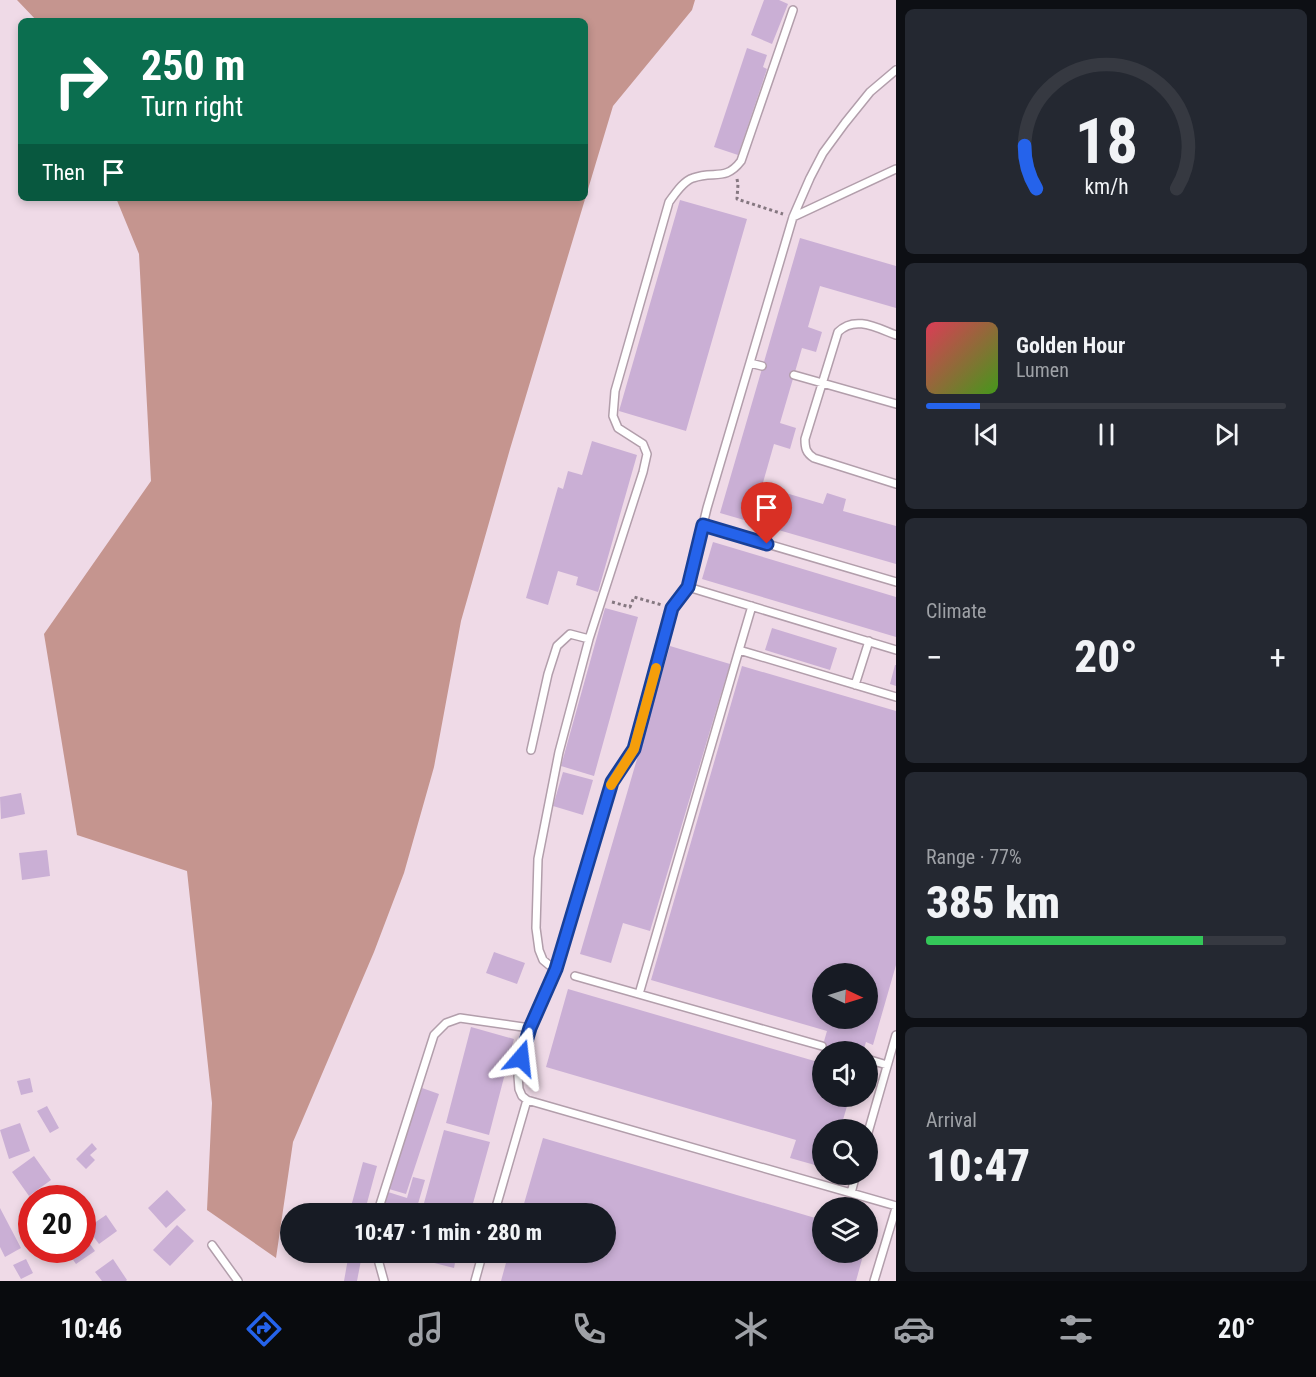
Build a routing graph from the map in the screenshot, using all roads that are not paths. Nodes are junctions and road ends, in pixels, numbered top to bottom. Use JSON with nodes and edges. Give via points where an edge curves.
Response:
{"nodes":[{"id":1,"x":793,"y":10,"type":"dead end"},
{"id":2,"x":896,"y":70,"type":"edge"},
{"id":3,"x":896,"y":170,"type":"edge"},
{"id":4,"x":793,"y":217,"type":"junction"},
{"id":5,"x":896,"y":334,"type":"edge"},
{"id":6,"x":750,"y":363,"type":"junction"},
{"id":7,"x":762,"y":366,"type":"dead end"},
{"id":8,"x":794,"y":375,"type":"dead end"},
{"id":9,"x":823,"y":383,"type":"junction"},
{"id":10,"x":896,"y":404,"type":"edge"},
{"id":11,"x":896,"y":484,"type":"edge"},
{"id":12,"x":703,"y":525,"type":"junction"},
{"id":13,"x":896,"y":582,"type":"edge"},
{"id":14,"x":688,"y":587,"type":"junction"},
{"id":15,"x":752,"y":606,"type":"junction"},
{"id":16,"x":589,"y":639,"type":"junction"},
{"id":17,"x":869,"y":641,"type":"junction"},
{"id":18,"x":739,"y":650,"type":"junction"},
{"id":19,"x":896,"y":650,"type":"edge"},
{"id":20,"x":855,"y":685,"type":"junction"},
{"id":21,"x":896,"y":697,"type":"edge"},
{"id":22,"x":531,"y":750,"type":"dead end"},
{"id":23,"x":556,"y":969,"type":"junction"},
{"id":24,"x":574,"y":976,"type":"dead end"},
{"id":25,"x":639,"y":994,"type":"junction"},
{"id":26,"x":530,"y":1028,"type":"junction"},
{"id":27,"x":896,"y":1035,"type":"edge"},
{"id":28,"x":812,"y":1043,"type":"edge"},
{"id":29,"x":878,"y":1062,"type":"edge"},
{"id":30,"x":887,"y":1065,"type":"junction"},
{"id":31,"x":527,"y":1100,"type":"junction"},
{"id":32,"x":872,"y":1119,"type":"edge"},
{"id":33,"x":853,"y":1185,"type":"edge"},
{"id":34,"x":851,"y":1193,"type":"junction"},
{"id":35,"x":381,"y":1203,"type":"edge"},
{"id":36,"x":497,"y":1203,"type":"edge"},
{"id":37,"x":896,"y":1207,"type":"edge"},
{"id":38,"x":212,"y":1245,"type":"dead end"},
{"id":39,"x":379,"y":1263,"type":"edge"},
{"id":40,"x":480,"y":1263,"type":"edge"},
{"id":41,"x":238,"y":1281,"type":"edge"},
{"id":42,"x":384,"y":1281,"type":"edge"},
{"id":43,"x":475,"y":1281,"type":"edge"},
{"id":44,"x":874,"y":1281,"type":"edge"}],
"edges":[{"from":1,"to":16,"type":"lane","via":[[741,161],[727,174],[690,178],[669,202],[615,391],[613,416],[618,428],[642,444],[647,454]]},
{"from":2,"to":4,"type":"lane","via":[[870,92],[844,123],[823,153]]},
{"from":3,"to":4,"type":"lane"},
{"from":4,"to":6,"type":"lane"},
{"from":5,"to":9,"type":"lane","via":[[864,324],[843,327],[838,332]]},
{"from":6,"to":7,"type":"lane"},
{"from":6,"to":12,"type":"lane"},
{"from":8,"to":9,"type":"lane"},
{"from":9,"to":10,"type":"lane"},
{"from":9,"to":11,"type":"lane","via":[[805,439],[808,454]]},
{"from":12,"to":13,"type":"lane"},
{"from":12,"to":14,"type":"lane"},
{"from":14,"to":15,"type":"lane"},
{"from":14,"to":23,"type":"lane","via":[[672,608],[634,749],[612,782]]},
{"from":15,"to":17,"type":"lane"},
{"from":15,"to":18,"type":"lane"},
{"from":16,"to":22,"type":"lane","via":[[570,634],[557,646]]},
{"from":16,"to":23,"type":"lane","via":[[559,752],[538,859],[539,950],[543,960]]},
{"from":17,"to":19,"type":"lane"},
{"from":17,"to":20,"type":"lane"},
{"from":18,"to":20,"type":"lane"},
{"from":18,"to":25,"type":"lane"},
{"from":20,"to":21,"type":"lane"},
{"from":23,"to":26,"type":"lane"},
{"from":24,"to":25,"type":"lane"},
{"from":25,"to":28,"type":"lane"},
{"from":26,"to":31,"type":"lane","via":[[518,1076],[519,1089]]},
{"from":26,"to":35,"type":"lane","via":[[460,1018],[446,1023],[434,1035]]},
{"from":27,"to":30,"type":"lane"},
{"from":29,"to":30,"type":"lane"},
{"from":30,"to":32,"type":"lane"},
{"from":31,"to":34,"type":"lane"},
{"from":31,"to":36,"type":"lane"},
{"from":33,"to":34,"type":"lane"},
{"from":34,"to":37,"type":"lane"},
{"from":37,"to":44,"type":"lane"},
{"from":38,"to":41,"type":"lane"},
{"from":39,"to":42,"type":"lane"},
{"from":40,"to":43,"type":"lane"}]}
